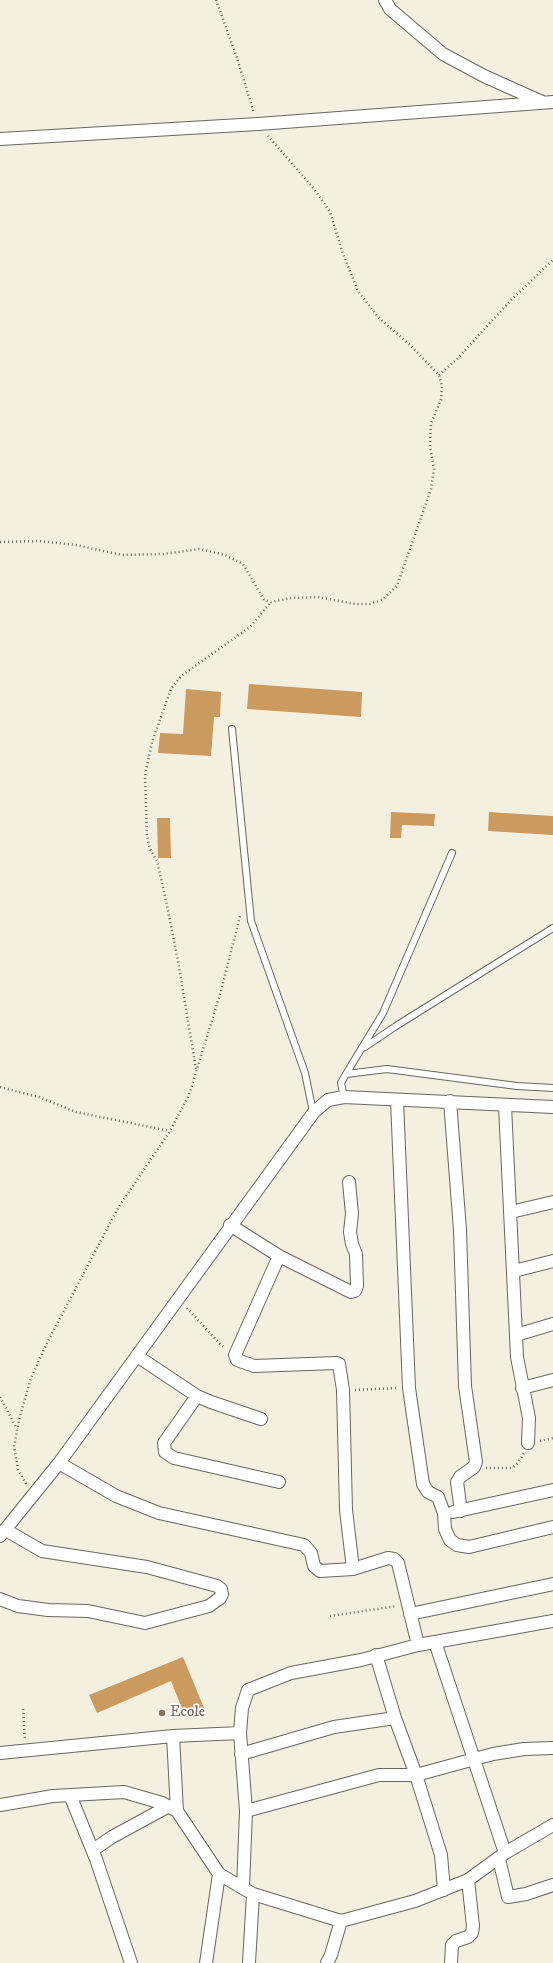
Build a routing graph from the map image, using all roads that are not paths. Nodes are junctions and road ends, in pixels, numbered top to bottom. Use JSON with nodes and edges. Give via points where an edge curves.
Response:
{"nodes":[{"id":1,"x":385,"y":0,"type":"edge"},
{"id":2,"x":550,"y":104,"type":"edge"},
{"id":3,"x":0,"y":139,"type":"edge"},
{"id":4,"x":232,"y":729,"type":"dead end"},
{"id":5,"x":452,"y":853,"type":"dead end"},
{"id":6,"x":553,"y":928,"type":"edge"},
{"id":7,"x":362,"y":1049,"type":"junction"},
{"id":8,"x":346,"y":1074,"type":"junction"},
{"id":9,"x":553,"y":1088,"type":"edge"},
{"id":10,"x":344,"y":1097,"type":"junction"},
{"id":11,"x":397,"y":1100,"type":"junction"},
{"id":12,"x":450,"y":1101,"type":"junction"},
{"id":13,"x":505,"y":1106,"type":"junction"},
{"id":14,"x":553,"y":1107,"type":"edge"},
{"id":15,"x":314,"y":1112,"type":"junction"},
{"id":16,"x":349,"y":1182,"type":"dead end"},
{"id":17,"x":553,"y":1202,"type":"edge"},
{"id":18,"x":511,"y":1212,"type":"junction"},
{"id":19,"x":230,"y":1225,"type":"junction"},
{"id":20,"x":279,"y":1256,"type":"junction"},
{"id":21,"x":553,"y":1261,"type":"edge"},
{"id":22,"x":514,"y":1271,"type":"junction"},
{"id":23,"x":553,"y":1324,"type":"edge"},
{"id":24,"x":516,"y":1335,"type":"junction"},
{"id":25,"x":137,"y":1356,"type":"junction"},
{"id":26,"x":553,"y":1380,"type":"edge"},
{"id":27,"x":522,"y":1388,"type":"junction"},
{"id":28,"x":197,"y":1396,"type":"junction"},
{"id":29,"x":261,"y":1419,"type":"dead end"},
{"id":30,"x":528,"y":1443,"type":"road end"},
{"id":31,"x":59,"y":1463,"type":"junction"},
{"id":32,"x":279,"y":1482,"type":"dead end"},
{"id":33,"x":553,"y":1490,"type":"edge"},
{"id":34,"x":461,"y":1511,"type":"junction"},
{"id":35,"x":444,"y":1512,"type":"junction"},
{"id":36,"x":553,"y":1527,"type":"edge"},
{"id":37,"x":3,"y":1533,"type":"edge"},
{"id":38,"x":353,"y":1569,"type":"junction"},
{"id":39,"x":553,"y":1584,"type":"edge"},
{"id":40,"x":0,"y":1599,"type":"edge"},
{"id":41,"x":409,"y":1609,"type":"junction"},
{"id":42,"x":553,"y":1621,"type":"edge"},
{"id":43,"x":435,"y":1642,"type":"junction"},
{"id":44,"x":418,"y":1645,"type":"junction"},
{"id":45,"x":376,"y":1656,"type":"junction"},
{"id":46,"x":395,"y":1718,"type":"junction"},
{"id":47,"x":240,"y":1733,"type":"junction"},
{"id":48,"x":173,"y":1736,"type":"junction"},
{"id":49,"x":553,"y":1748,"type":"edge"},
{"id":50,"x":0,"y":1753,"type":"edge"},
{"id":51,"x":241,"y":1754,"type":"junction"},
{"id":52,"x":472,"y":1760,"type":"junction"},
{"id":53,"x":416,"y":1775,"type":"junction"},
{"id":54,"x":70,"y":1794,"type":"junction"},
{"id":55,"x":0,"y":1805,"type":"edge"},
{"id":56,"x":173,"y":1809,"type":"junction"},
{"id":57,"x":246,"y":1811,"type":"junction"},
{"id":58,"x":553,"y":1825,"type":"edge"},
{"id":59,"x":93,"y":1850,"type":"junction"},
{"id":60,"x":502,"y":1856,"type":"junction"},
{"id":61,"x":219,"y":1874,"type":"junction"},
{"id":62,"x":468,"y":1880,"type":"junction"},
{"id":63,"x":553,"y":1885,"type":"edge"},
{"id":64,"x":444,"y":1890,"type":"junction"},
{"id":65,"x":248,"y":1891,"type":"junction"},
{"id":66,"x":341,"y":1921,"type":"junction"},
{"id":67,"x":131,"y":1963,"type":"edge"},
{"id":68,"x":206,"y":1963,"type":"edge"},
{"id":69,"x":249,"y":1963,"type":"edge"},
{"id":70,"x":327,"y":1963,"type":"edge"},
{"id":71,"x":451,"y":1963,"type":"edge"}],
"edges":[{"from":1,"to":2,"type":"street","via":[[390,10],[443,54],[484,76]]},
{"from":2,"to":3,"type":"street"},
{"from":4,"to":15,"type":"lane","via":[[251,921],[305,1073]]},
{"from":5,"to":7,"type":"lane","via":[[383,1013]]},
{"from":6,"to":7,"type":"lane"},
{"from":7,"to":8,"type":"lane"},
{"from":8,"to":9,"type":"lane","via":[[387,1069],[517,1086]]},
{"from":8,"to":10,"type":"lane","via":[[340,1083]]},
{"from":10,"to":11,"type":"street"},
{"from":10,"to":15,"type":"street","via":[[328,1100]]},
{"from":11,"to":12,"type":"street"},
{"from":11,"to":35,"type":"street","via":[[409,1388],[423,1484],[428,1492],[438,1497]]},
{"from":12,"to":13,"type":"street"},
{"from":12,"to":34,"type":"street","via":[[460,1230],[465,1386],[476,1462],[457,1482]]},
{"from":13,"to":14,"type":"street"},
{"from":13,"to":18,"type":"street"},
{"from":15,"to":19,"type":"street"},
{"from":16,"to":20,"type":"street","via":[[352,1214],[350,1232],[356,1254],[355,1291],[351,1292]]},
{"from":17,"to":18,"type":"street"},
{"from":18,"to":22,"type":"street"},
{"from":19,"to":20,"type":"street"},
{"from":19,"to":25,"type":"street"},
{"from":20,"to":38,"type":"street","via":[[236,1355],[237,1360],[254,1366],[339,1364],[346,1510]]},
{"from":21,"to":22,"type":"street"},
{"from":22,"to":24,"type":"street"},
{"from":23,"to":24,"type":"street"},
{"from":24,"to":27,"type":"street"},
{"from":25,"to":28,"type":"street"},
{"from":25,"to":31,"type":"street"},
{"from":26,"to":27,"type":"street"},
{"from":27,"to":30,"type":"street","via":[[529,1418]]},
{"from":28,"to":29,"type":"street"},
{"from":28,"to":32,"type":"street","via":[[164,1444],[165,1452],[174,1458]]},
{"from":31,"to":37,"type":"street"},
{"from":31,"to":38,"type":"street","via":[[116,1496],[159,1512],[304,1545],[311,1553],[314,1566],[320,1570]]},
{"from":33,"to":34,"type":"street"},
{"from":34,"to":35,"type":"street"},
{"from":35,"to":36,"type":"street","via":[[445,1529],[450,1540],[469,1547]]},
{"from":37,"to":40,"type":"street","via":[[42,1551],[148,1567],[217,1586],[222,1594],[209,1606],[145,1623],[88,1611],[18,1606]]},
{"from":38,"to":41,"type":"street","via":[[388,1558],[394,1559],[398,1563]]},
{"from":39,"to":41,"type":"street"},
{"from":41,"to":44,"type":"street"},
{"from":42,"to":43,"type":"street"},
{"from":43,"to":44,"type":"street"},
{"from":43,"to":52,"type":"street"},
{"from":44,"to":45,"type":"street"},
{"from":45,"to":46,"type":"street"},
{"from":45,"to":47,"type":"street","via":[[291,1673],[248,1690],[242,1708]]},
{"from":46,"to":51,"type":"street","via":[[334,1727]]},
{"from":46,"to":53,"type":"street"},
{"from":47,"to":48,"type":"street"},
{"from":47,"to":51,"type":"street"},
{"from":48,"to":50,"type":"street"},
{"from":48,"to":56,"type":"street"},
{"from":49,"to":52,"type":"street","via":[[524,1749]]},
{"from":51,"to":57,"type":"street"},
{"from":52,"to":53,"type":"street"},
{"from":52,"to":60,"type":"street"},
{"from":53,"to":57,"type":"street","via":[[379,1775]]},
{"from":53,"to":64,"type":"street","via":[[441,1855]]},
{"from":54,"to":55,"type":"street"},
{"from":54,"to":56,"type":"street","via":[[124,1792]]},
{"from":54,"to":59,"type":"street"},
{"from":56,"to":59,"type":"street","via":[[112,1837]]},
{"from":56,"to":61,"type":"street"},
{"from":57,"to":65,"type":"street"},
{"from":58,"to":60,"type":"street"},
{"from":59,"to":67,"type":"street"},
{"from":60,"to":62,"type":"street"},
{"from":60,"to":63,"type":"street","via":[[508,1896],[526,1894]]},
{"from":61,"to":65,"type":"street"},
{"from":61,"to":68,"type":"street"},
{"from":62,"to":64,"type":"street"},
{"from":62,"to":71,"type":"street","via":[[472,1933],[452,1945]]},
{"from":64,"to":66,"type":"street","via":[[415,1901]]},
{"from":65,"to":66,"type":"street"},
{"from":65,"to":69,"type":"street"},
{"from":66,"to":70,"type":"street"}]}
